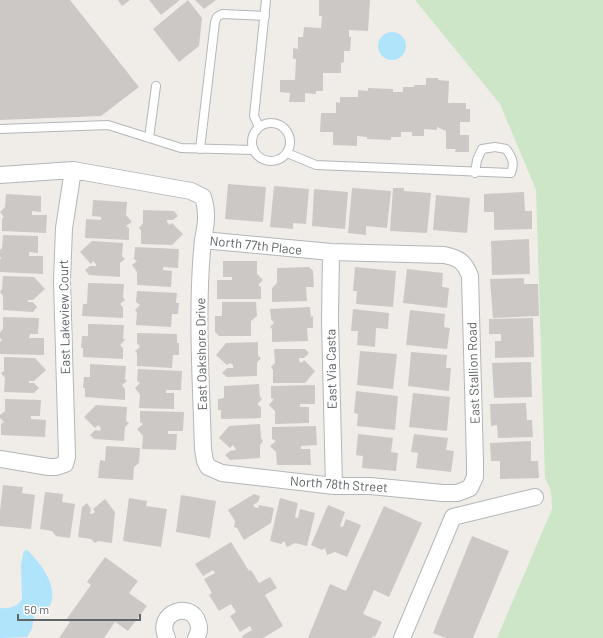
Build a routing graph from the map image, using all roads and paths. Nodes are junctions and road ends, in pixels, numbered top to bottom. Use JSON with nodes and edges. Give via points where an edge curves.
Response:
{"nodes":[{"id":1,"x":266,"y":0,"type":"edge"},
{"id":2,"x":265,"y":16,"type":"junction"},
{"id":3,"x":156,"y":86,"type":"dead end"},
{"id":4,"x":259,"y":127,"type":"junction"},
{"id":5,"x":0,"y":129,"type":"edge"},
{"id":6,"x":149,"y":138,"type":"junction"},
{"id":7,"x":200,"y":149,"type":"junction"},
{"id":8,"x":253,"y":150,"type":"junction"},
{"id":9,"x":287,"y":153,"type":"junction"},
{"id":10,"x":72,"y":170,"type":"junction"},
{"id":11,"x":475,"y":173,"type":"junction"},
{"id":12,"x":0,"y":175,"type":"edge"},
{"id":13,"x":203,"y":240,"type":"junction"},
{"id":14,"x":331,"y":252,"type":"junction"},
{"id":15,"x":461,"y":260,"type":"joint"},
{"id":16,"x":0,"y":459,"type":"edge"},
{"id":17,"x":208,"y":467,"type":"joint"},
{"id":18,"x":334,"y":486,"type":"junction"},
{"id":19,"x":470,"y":488,"type":"joint"},
{"id":20,"x":535,"y":497,"type":"dead end"},
{"id":21,"x":163,"y":637,"type":"edge"},
{"id":22,"x":196,"y":638,"type":"edge"},
{"id":23,"x":402,"y":638,"type":"edge"}],
"edges":[{"from":1,"to":2,"type":"lane"},
{"from":2,"to":4,"type":"lane","via":[[254,116]]},
{"from":2,"to":7,"type":"lane","via":[[222,14],[217,17]]},
{"from":3,"to":6,"type":"lane"},
{"from":4,"to":8,"type":"lane","via":[[252,138]]},
{"from":4,"to":9,"type":"lane","via":[[271,123],[283,127],[290,138]]},
{"from":5,"to":6,"type":"lane","via":[[108,125]]},
{"from":6,"to":7,"type":"lane","via":[[181,148]]},
{"from":7,"to":8,"type":"lane"},
{"from":8,"to":9,"type":"lane","via":[[256,156],[268,162],[280,160]]},
{"from":9,"to":11,"type":"lane","via":[[316,165]]},
{"from":10,"to":12,"type":"street","name":"North 77th Place"},
{"from":10,"to":13,"type":"street","name":"North 77th Place","via":[[178,188],[203,197],[207,216]]},
{"from":10,"to":16,"type":"street","name":"East Lakeview Court","via":[[64,228],[62,281],[67,458],[64,464],[56,467]]},
{"from":11,"to":11,"type":"lane","via":[[511,173],[514,165],[506,149],[482,149]]},
{"from":13,"to":14,"type":"street","name":"North 77th Place"},
{"from":13,"to":17,"type":"street","name":"East Oakshore Drive","via":[[200,280],[201,362],[203,449]]},
{"from":14,"to":15,"type":"street","name":"North 77th Place","via":[[444,255]]},
{"from":14,"to":18,"type":"street","name":"East Via Casta"},
{"from":15,"to":19,"type":"street","name":"East Stallion Road","via":[[470,276],[475,462],[475,477]]},
{"from":17,"to":18,"type":"street","name":"North 78th Street","via":[[222,473]]},
{"from":18,"to":19,"type":"street","name":"North 78th Street","via":[[370,486],[444,493],[458,493]]},
{"from":20,"to":23,"type":"street","via":[[453,517]]},
{"from":21,"to":22,"type":"street","via":[[165,620],[174,612],[184,611],[190,612],[197,620],[199,631]]}]}
